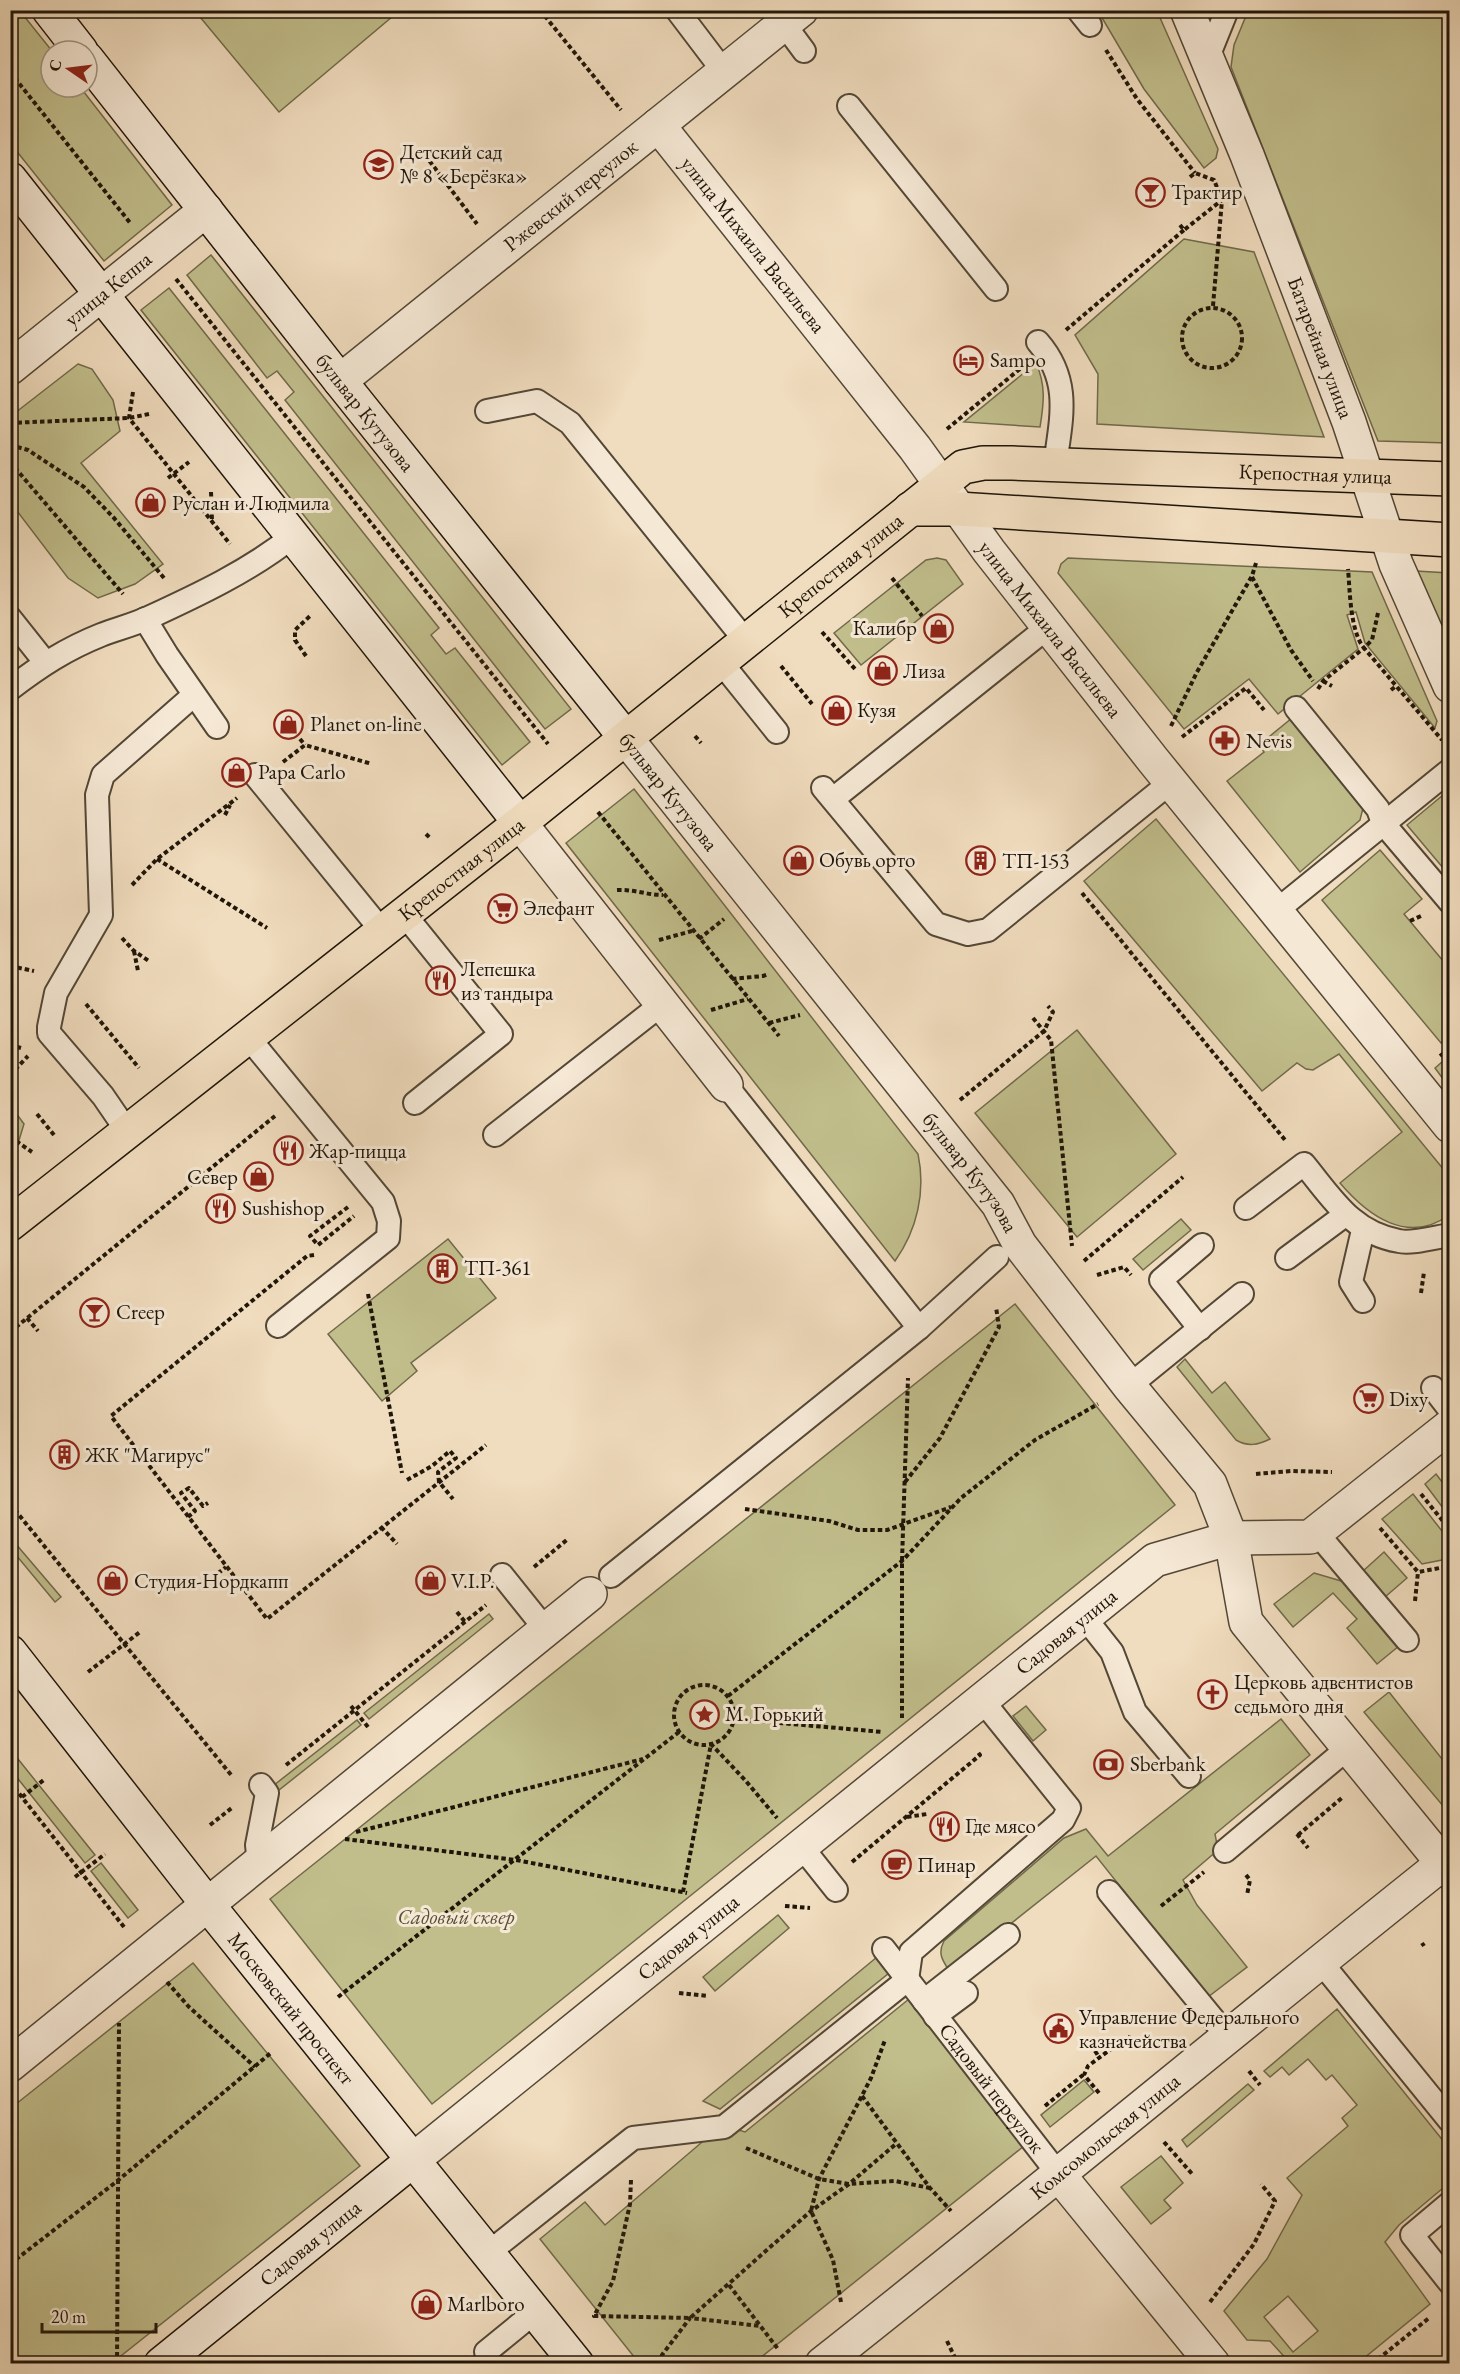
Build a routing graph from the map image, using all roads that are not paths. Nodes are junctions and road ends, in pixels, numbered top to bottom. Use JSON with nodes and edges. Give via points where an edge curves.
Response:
{"nodes":[{"id":1,"x":49,"y":10,"type":"edge"},
{"id":2,"x":677,"y":10,"type":"edge"},
{"id":3,"x":1187,"y":10,"type":"edge"},
{"id":4,"x":1227,"y":10,"type":"edge"},
{"id":5,"x":792,"y":17,"type":"edge"},
{"id":6,"x":72,"y":39,"type":"edge"},
{"id":7,"x":804,"y":51,"type":"dead end"},
{"id":8,"x":1208,"y":57,"type":"junction"},
{"id":9,"x":724,"y":72,"type":"junction"},
{"id":10,"x":99,"y":74,"type":"edge"},
{"id":11,"x":849,"y":106,"type":"dead end"},
{"id":12,"x":658,"y":125,"type":"junction"},
{"id":13,"x":10,"y":179,"type":"edge"},
{"id":14,"x":206,"y":210,"type":"junction"},
{"id":15,"x":996,"y":289,"type":"dead end"},
{"id":16,"x":102,"y":295,"type":"junction"},
{"id":17,"x":1038,"y":342,"type":"dead end"},
{"id":18,"x":10,"y":368,"type":"edge"},
{"id":19,"x":340,"y":381,"type":"junction"},
{"id":20,"x":488,"y":411,"type":"dead end"},
{"id":21,"x":1055,"y":465,"type":"junction"},
{"id":22,"x":1367,"y":476,"type":"junction"},
{"id":23,"x":1449,"y":479,"type":"edge"},
{"id":24,"x":949,"y":497,"type":"junction"},
{"id":25,"x":1386,"y":536,"type":"junction"},
{"id":26,"x":292,"y":537,"type":"junction"},
{"id":27,"x":1449,"y":540,"type":"edge"},
{"id":28,"x":10,"y":618,"type":"edge"},
{"id":29,"x":146,"y":619,"type":"junction"},
{"id":30,"x":1048,"y":627,"type":"junction"},
{"id":31,"x":745,"y":640,"type":"junction"},
{"id":32,"x":720,"y":661,"type":"junction"},
{"id":33,"x":45,"y":662,"type":"junction"},
{"id":34,"x":1449,"y":686,"type":"edge"},
{"id":35,"x":10,"y":689,"type":"edge"},
{"id":36,"x":194,"y":695,"type":"junction"},
{"id":37,"x":1296,"y":708,"type":"dead end"},
{"id":38,"x":217,"y":727,"type":"dead end"},
{"id":39,"x":777,"y":732,"type":"dead end"},
{"id":40,"x":626,"y":737,"type":"junction"},
{"id":41,"x":1449,"y":770,"type":"edge"},
{"id":42,"x":257,"y":778,"type":"road end"},
{"id":43,"x":1171,"y":782,"type":"junction"},
{"id":44,"x":520,"y":823,"type":"junction"},
{"id":45,"x":1383,"y":823,"type":"junction"},
{"id":46,"x":1449,"y":902,"type":"edge"},
{"id":47,"x":1276,"y":910,"type":"junction"},
{"id":48,"x":393,"y":922,"type":"junction"},
{"id":49,"x":662,"y":1004,"type":"junction"},
{"id":50,"x":248,"y":1037,"type":"junction"},
{"id":51,"x":726,"y":1085,"type":"joint"},
{"id":52,"x":416,"y":1103,"type":"dead end"},
{"id":53,"x":1449,"y":1126,"type":"edge"},
{"id":54,"x":128,"y":1131,"type":"junction"},
{"id":55,"x":495,"y":1135,"type":"dead end"},
{"id":56,"x":1246,"y":1208,"type":"dead end"},
{"id":57,"x":1345,"y":1215,"type":"junction"},
{"id":58,"x":10,"y":1224,"type":"edge"},
{"id":59,"x":1363,"y":1230,"type":"junction"},
{"id":60,"x":1449,"y":1235,"type":"edge"},
{"id":61,"x":1202,"y":1245,"type":"dead end"},
{"id":62,"x":1008,"y":1251,"type":"junction"},
{"id":63,"x":1287,"y":1258,"type":"dead end"},
{"id":64,"x":1242,"y":1294,"type":"dead end"},
{"id":65,"x":1363,"y":1301,"type":"dead end"},
{"id":66,"x":278,"y":1326,"type":"dead end"},
{"id":67,"x":919,"y":1328,"type":"junction"},
{"id":68,"x":1200,"y":1329,"type":"junction"},
{"id":69,"x":1433,"y":1388,"type":"dead end"},
{"id":70,"x":1116,"y":1394,"type":"junction"},
{"id":71,"x":1449,"y":1410,"type":"edge"},
{"id":72,"x":1449,"y":1426,"type":"edge"},
{"id":73,"x":1316,"y":1532,"type":"junction"},
{"id":74,"x":1230,"y":1538,"type":"junction"},
{"id":75,"x":507,"y":1580,"type":"road end"},
{"id":76,"x":601,"y":1585,"type":"joint"},
{"id":77,"x":1085,"y":1618,"type":"junction"},
{"id":78,"x":546,"y":1630,"type":"junction"},
{"id":79,"x":1407,"y":1640,"type":"dead end"},
{"id":80,"x":15,"y":1666,"type":"edge"},
{"id":81,"x":982,"y":1700,"type":"junction"},
{"id":82,"x":1348,"y":1748,"type":"junction"},
{"id":83,"x":1189,"y":1776,"type":"dead end"},
{"id":84,"x":254,"y":1790,"type":"road end"},
{"id":85,"x":793,"y":1836,"type":"junction"},
{"id":86,"x":1225,"y":1851,"type":"road end"},
{"id":87,"x":259,"y":1863,"type":"junction"},
{"id":88,"x":1447,"y":1863,"type":"edge"},
{"id":89,"x":832,"y":1886,"type":"road end"},
{"id":90,"x":1109,"y":1892,"type":"dead end"},
{"id":91,"x":208,"y":1905,"type":"junction"},
{"id":92,"x":1008,"y":1935,"type":"dead end"},
{"id":93,"x":884,"y":1950,"type":"dead end"},
{"id":94,"x":1320,"y":1961,"type":"junction"},
{"id":95,"x":907,"y":1980,"type":"junction"},
{"id":96,"x":966,"y":1993,"type":"dead end"},
{"id":97,"x":930,"y":2009,"type":"junction"},
{"id":98,"x":1227,"y":2036,"type":"junction"},
{"id":99,"x":10,"y":2065,"type":"edge"},
{"id":100,"x":1449,"y":2121,"type":"edge"},
{"id":101,"x":413,"y":2160,"type":"junction"},
{"id":102,"x":1059,"y":2175,"type":"junction"},
{"id":103,"x":1449,"y":2203,"type":"edge"},
{"id":104,"x":488,"y":2253,"type":"junction"},
{"id":105,"x":1449,"y":2283,"type":"edge"},
{"id":106,"x":536,"y":2312,"type":"junction"},
{"id":107,"x":486,"y":2352,"type":"dead end"},
{"id":108,"x":1210,"y":2363,"type":"edge"},
{"id":109,"x":160,"y":2364,"type":"edge"},
{"id":110,"x":577,"y":2364,"type":"edge"},
{"id":111,"x":822,"y":2364,"type":"edge"}],
"edges":[{"from":1,"to":6,"type":"street"},
{"from":2,"to":9,"type":"lane"},
{"from":3,"to":8,"type":"street","name":"Батарейная улица"},
{"from":4,"to":8,"type":"lane"},
{"from":5,"to":7,"type":"lane"},
{"from":5,"to":9,"type":"street","name":"Ржевский переулок"},
{"from":8,"to":22,"type":"street","name":"Батарейная улица"},
{"from":9,"to":12,"type":"street","name":"Ржевский переулок"},
{"from":10,"to":14,"type":"street","name":"бульвар Кутузова"},
{"from":11,"to":15,"type":"lane"},
{"from":12,"to":19,"type":"street","name":"Ржевский переулок"},
{"from":12,"to":24,"type":"street","name":"улица Михаила Васильева","via":[[915,448]]},
{"from":13,"to":16,"type":"street"},
{"from":14,"to":16,"type":"street","name":"улица Кеппа"},
{"from":14,"to":19,"type":"street","name":"бульвар Кутузова"},
{"from":16,"to":18,"type":"street","name":"улица Кеппа"},
{"from":16,"to":26,"type":"street"},
{"from":17,"to":21,"type":"lane","via":[[1057,370],[1061,385]]},
{"from":19,"to":40,"type":"street","name":"бульвар Кутузова"},
{"from":20,"to":31,"type":"lane","via":[[537,401],[570,423]]},
{"from":21,"to":22,"type":"main road","name":"Крепостная улица"},
{"from":21,"to":24,"type":"main road","name":"Крепостная улица","via":[[963,466]]},
{"from":22,"to":23,"type":"main road","name":"Крепостная улица"},
{"from":22,"to":25,"type":"street","name":"Батарейная улица"},
{"from":24,"to":25,"type":"main road","name":"Крепостная улица"},
{"from":24,"to":30,"type":"street","name":"улица Михаила Васильева"},
{"from":24,"to":31,"type":"main road","name":"Крепостная улица","via":[[910,509]]},
{"from":25,"to":27,"type":"main road","name":"Крепостная улица"},
{"from":25,"to":34,"type":"street","name":"Батарейная улица"},
{"from":26,"to":29,"type":"lane","via":[[249,568]]},
{"from":26,"to":44,"type":"street"},
{"from":28,"to":33,"type":"lane"},
{"from":29,"to":33,"type":"lane","via":[[100,635]]},
{"from":29,"to":36,"type":"lane"},
{"from":30,"to":43,"type":"street","name":"улица Михаила Васильева"},
{"from":30,"to":43,"type":"lane","via":[[828,794],[936,924],[968,934],[988,930]]},
{"from":31,"to":32,"type":"main road","name":"Крепостная улица"},
{"from":32,"to":39,"type":"lane"},
{"from":32,"to":40,"type":"main road","name":"Крепостная улица"},
{"from":33,"to":35,"type":"lane"},
{"from":36,"to":38,"type":"lane"},
{"from":36,"to":54,"type":"lane","via":[[103,775],[97,795],[101,915],[56,993],[49,1033]]},
{"from":37,"to":45,"type":"lane","via":[[1378,809]]},
{"from":40,"to":44,"type":"main road","name":"Крепостная улица"},
{"from":40,"to":62,"type":"street","name":"бульвар Кутузова","via":[[998,1204]]},
{"from":41,"to":45,"type":"lane"},
{"from":42,"to":48,"type":"lane"},
{"from":43,"to":47,"type":"street","name":"улица Михаила Васильева"},
{"from":44,"to":48,"type":"main road","name":"Крепостная улица"},
{"from":44,"to":49,"type":"street"},
{"from":45,"to":46,"type":"lane"},
{"from":45,"to":47,"type":"lane"},
{"from":47,"to":53,"type":"street","name":"улица Михаила Васильева"},
{"from":48,"to":50,"type":"main road","name":"Крепостная улица"},
{"from":48,"to":52,"type":"lane","via":[[501,1034]]},
{"from":49,"to":51,"type":"street"},
{"from":49,"to":55,"type":"lane"},
{"from":50,"to":54,"type":"main road","name":"Крепостная улица"},
{"from":50,"to":66,"type":"lane","via":[[383,1202],[389,1221],[388,1238]]},
{"from":51,"to":67,"type":"lane"},
{"from":54,"to":58,"type":"main road","name":"Крепостная улица"},
{"from":56,"to":57,"type":"lane","via":[[1304,1164]]},
{"from":57,"to":59,"type":"lane"},
{"from":57,"to":63,"type":"lane"},
{"from":59,"to":60,"type":"lane","via":[[1400,1242]]},
{"from":59,"to":65,"type":"lane","via":[[1351,1282]]},
{"from":61,"to":68,"type":"lane","via":[[1161,1280]]},
{"from":62,"to":67,"type":"lane"},
{"from":62,"to":70,"type":"street","name":"бульвар Кутузова"},
{"from":64,"to":68,"type":"lane"},
{"from":67,"to":76,"type":"lane"},
{"from":68,"to":70,"type":"lane"},
{"from":69,"to":71,"type":"lane"},
{"from":70,"to":74,"type":"street","name":"бульвар Кутузова","via":[[1210,1484]]},
{"from":72,"to":73,"type":"street"},
{"from":73,"to":74,"type":"street","name":"Садовая улица","via":[[1310,1537]]},
{"from":73,"to":79,"type":"lane"},
{"from":74,"to":77,"type":"street","name":"Садовая улица","via":[[1155,1560]]},
{"from":74,"to":82,"type":"street","name":"бульвар Кутузова","via":[[1246,1622]]},
{"from":75,"to":78,"type":"lane"},
{"from":76,"to":78,"type":"street"},
{"from":77,"to":81,"type":"street","name":"Садовая улица"},
{"from":77,"to":83,"type":"lane","via":[[1112,1652],[1135,1712]]},
{"from":78,"to":87,"type":"street"},
{"from":80,"to":91,"type":"street","name":"Московский проспект"},
{"from":81,"to":85,"type":"street","name":"Садовая улица"},
{"from":81,"to":95,"type":"lane","via":[[1069,1808],[1063,1820],[911,1952]]},
{"from":82,"to":86,"type":"lane"},
{"from":82,"to":88,"type":"street","name":"бульвар Кутузова"},
{"from":84,"to":87,"type":"lane","via":[[267,1793],[257,1845]]},
{"from":85,"to":89,"type":"lane"},
{"from":85,"to":101,"type":"street","name":"Садовая улица"},
{"from":87,"to":91,"type":"street"},
{"from":88,"to":94,"type":"street","name":"Комсомольская улица"},
{"from":90,"to":98,"type":"lane"},
{"from":91,"to":99,"type":"street"},
{"from":91,"to":101,"type":"street","name":"Московский проспект"},
{"from":92,"to":97,"type":"lane"},
{"from":93,"to":95,"type":"lane","name":"Садовый переулок"},
{"from":94,"to":98,"type":"street","name":"Комсомольская улица"},
{"from":94,"to":100,"type":"lane"},
{"from":95,"to":97,"type":"lane","name":"Садовый переулок"},
{"from":95,"to":104,"type":"lane","via":[[724,2127],[633,2138]]},
{"from":96,"to":97,"type":"lane"},
{"from":97,"to":102,"type":"lane","name":"Садовый переулок"},
{"from":98,"to":102,"type":"street","name":"Комсомольская улица"},
{"from":101,"to":104,"type":"street","name":"Московский проспект"},
{"from":101,"to":109,"type":"street","name":"Садовая улица"},
{"from":102,"to":108,"type":"street","name":"Садовый переулок"},
{"from":102,"to":111,"type":"street","name":"Комсомольская улица"},
{"from":103,"to":105,"type":"lane","via":[[1412,2235]]},
{"from":104,"to":106,"type":"street","name":"Московский проспект"},
{"from":106,"to":107,"type":"lane"},
{"from":106,"to":110,"type":"street","name":"Московский проспект"}]}
